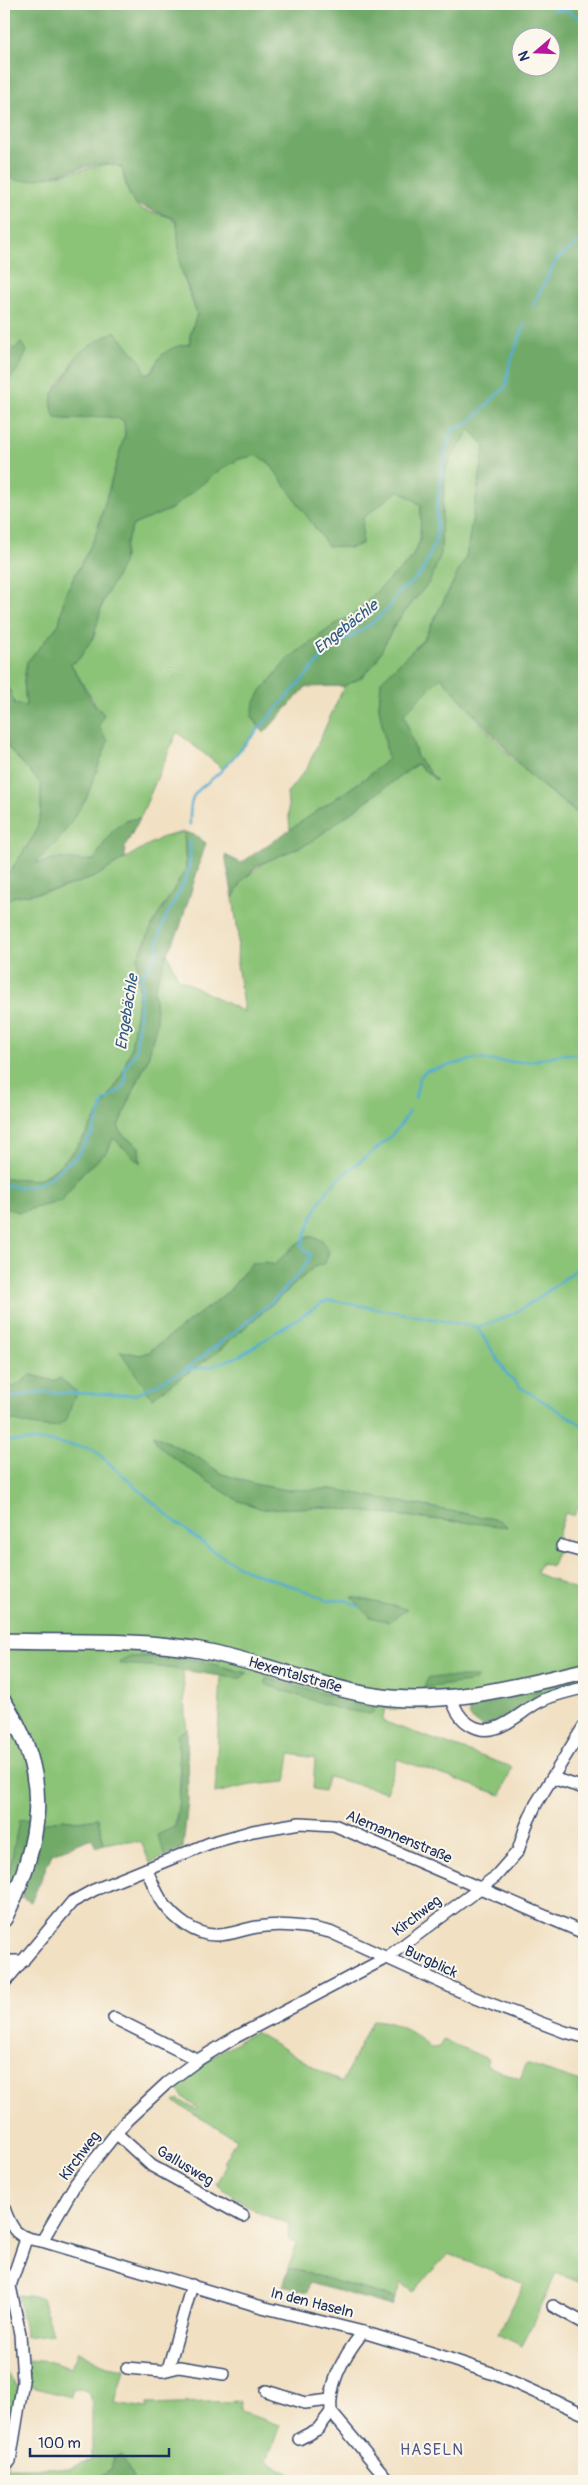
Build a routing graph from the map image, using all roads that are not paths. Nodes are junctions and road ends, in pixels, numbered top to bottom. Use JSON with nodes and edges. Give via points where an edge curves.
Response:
{"nodes":[{"id":1,"x":562,"y":1546,"type":"dead end"},
{"id":2,"x":584,"y":1552,"type":"edge"},
{"id":3,"x":4,"y":1641,"type":"edge"},
{"id":4,"x":584,"y":1672,"type":"edge"},
{"id":5,"x":584,"y":1688,"type":"edge"},
{"id":6,"x":451,"y":1696,"type":"junction"},
{"id":7,"x":4,"y":1702,"type":"edge"},
{"id":8,"x":584,"y":1726,"type":"edge"},
{"id":9,"x":552,"y":1778,"type":"junction"},
{"id":10,"x":584,"y":1788,"type":"edge"},
{"id":11,"x":146,"y":1870,"type":"junction"},
{"id":12,"x":480,"y":1888,"type":"junction"},
{"id":13,"x":4,"y":1919,"type":"edge"},
{"id":14,"x":584,"y":1933,"type":"edge"},
{"id":15,"x":386,"y":1958,"type":"junction"},
{"id":16,"x":4,"y":1959,"type":"edge"},
{"id":17,"x":23,"y":1961,"type":"junction"},
{"id":18,"x":4,"y":1983,"type":"edge"},
{"id":19,"x":114,"y":2018,"type":"dead end"},
{"id":20,"x":584,"y":2037,"type":"edge"},
{"id":21,"x":198,"y":2060,"type":"junction"},
{"id":22,"x":116,"y":2133,"type":"junction"},
{"id":23,"x":4,"y":2208,"type":"edge"},
{"id":24,"x":244,"y":2216,"type":"dead end"},
{"id":25,"x":26,"y":2239,"type":"junction"},
{"id":26,"x":42,"y":2241,"type":"junction"},
{"id":27,"x":192,"y":2285,"type":"junction"},
{"id":28,"x":7,"y":2287,"type":"edge"},
{"id":29,"x":553,"y":2306,"type":"dead end"},
{"id":30,"x":584,"y":2323,"type":"edge"},
{"id":31,"x":363,"y":2332,"type":"junction"},
{"id":32,"x":127,"y":2368,"type":"dead end"},
{"id":33,"x":168,"y":2370,"type":"junction"},
{"id":34,"x":224,"y":2374,"type":"dead end"},
{"id":35,"x":266,"y":2392,"type":"dead end"},
{"id":36,"x":330,"y":2406,"type":"junction"},
{"id":37,"x":584,"y":2414,"type":"edge"},
{"id":38,"x":300,"y":2439,"type":"dead end"},
{"id":39,"x":10,"y":2461,"type":"dead end"},
{"id":40,"x":389,"y":2481,"type":"edge"}],
"edges":[{"from":1,"to":2,"type":"street"},
{"from":3,"to":6,"type":"main road","name":"Hexentalstraße","via":[[164,1645],[230,1657],[377,1696]]},
{"from":4,"to":6,"type":"main road","name":"Hexentalstraße"},
{"from":5,"to":6,"type":"street","via":[[537,1703],[492,1730],[478,1730],[467,1723],[459,1715]]},
{"from":7,"to":13,"type":"main road","via":[[28,1749],[37,1794],[36,1833],[28,1864]]},
{"from":8,"to":9,"type":"street","name":"Kirchweg"},
{"from":9,"to":10,"type":"street"},
{"from":9,"to":12,"type":"street","name":"Kirchweg","via":[[526,1826],[518,1851],[495,1877]]},
{"from":11,"to":12,"type":"street","name":"Alemannenstraße","via":[[210,1843],[300,1823],[334,1825]]},
{"from":11,"to":15,"type":"street","name":"Burgblick","via":[[163,1903],[184,1924],[199,1932],[215,1936],[280,1925],[313,1928],[354,1942]]},
{"from":11,"to":17,"type":"street","name":"Alemannenstraße","via":[[72,1902]]},
{"from":12,"to":14,"type":"street","name":"Alemannenstraße"},
{"from":12,"to":15,"type":"street","name":"Kirchweg"},
{"from":15,"to":20,"type":"street","name":"Burgblick","via":[[475,1998]]},
{"from":15,"to":21,"type":"street","name":"Kirchweg"},
{"from":16,"to":17,"type":"street","via":[[8,1962]]},
{"from":17,"to":18,"type":"street","name":"Alemannenstraße"},
{"from":19,"to":21,"type":"street"},
{"from":21,"to":22,"type":"street","name":"Kirchweg","via":[[132,2113]]},
{"from":22,"to":24,"type":"street","name":"Gallusweg","via":[[152,2166]]},
{"from":22,"to":26,"type":"street","name":"Kirchweg","via":[[76,2183]]},
{"from":23,"to":25,"type":"street","via":[[17,2234]]},
{"from":25,"to":26,"type":"street","name":"In den Haseln"},
{"from":25,"to":28,"type":"street"},
{"from":26,"to":27,"type":"street","name":"In den Haseln"},
{"from":27,"to":31,"type":"street","name":"In den Haseln","via":[[262,2307]]},
{"from":27,"to":33,"type":"street"},
{"from":28,"to":39,"type":"street","via":[[20,2334],[23,2380]]},
{"from":29,"to":30,"type":"street"},
{"from":31,"to":36,"type":"street","via":[[346,2352]]},
{"from":31,"to":37,"type":"street","name":"In den Haseln","via":[[497,2375]]},
{"from":32,"to":33,"type":"street"},
{"from":33,"to":34,"type":"street","via":[[179,2367]]},
{"from":35,"to":36,"type":"street"},
{"from":36,"to":38,"type":"street","via":[[318,2430]]},
{"from":36,"to":40,"type":"street"}]}
